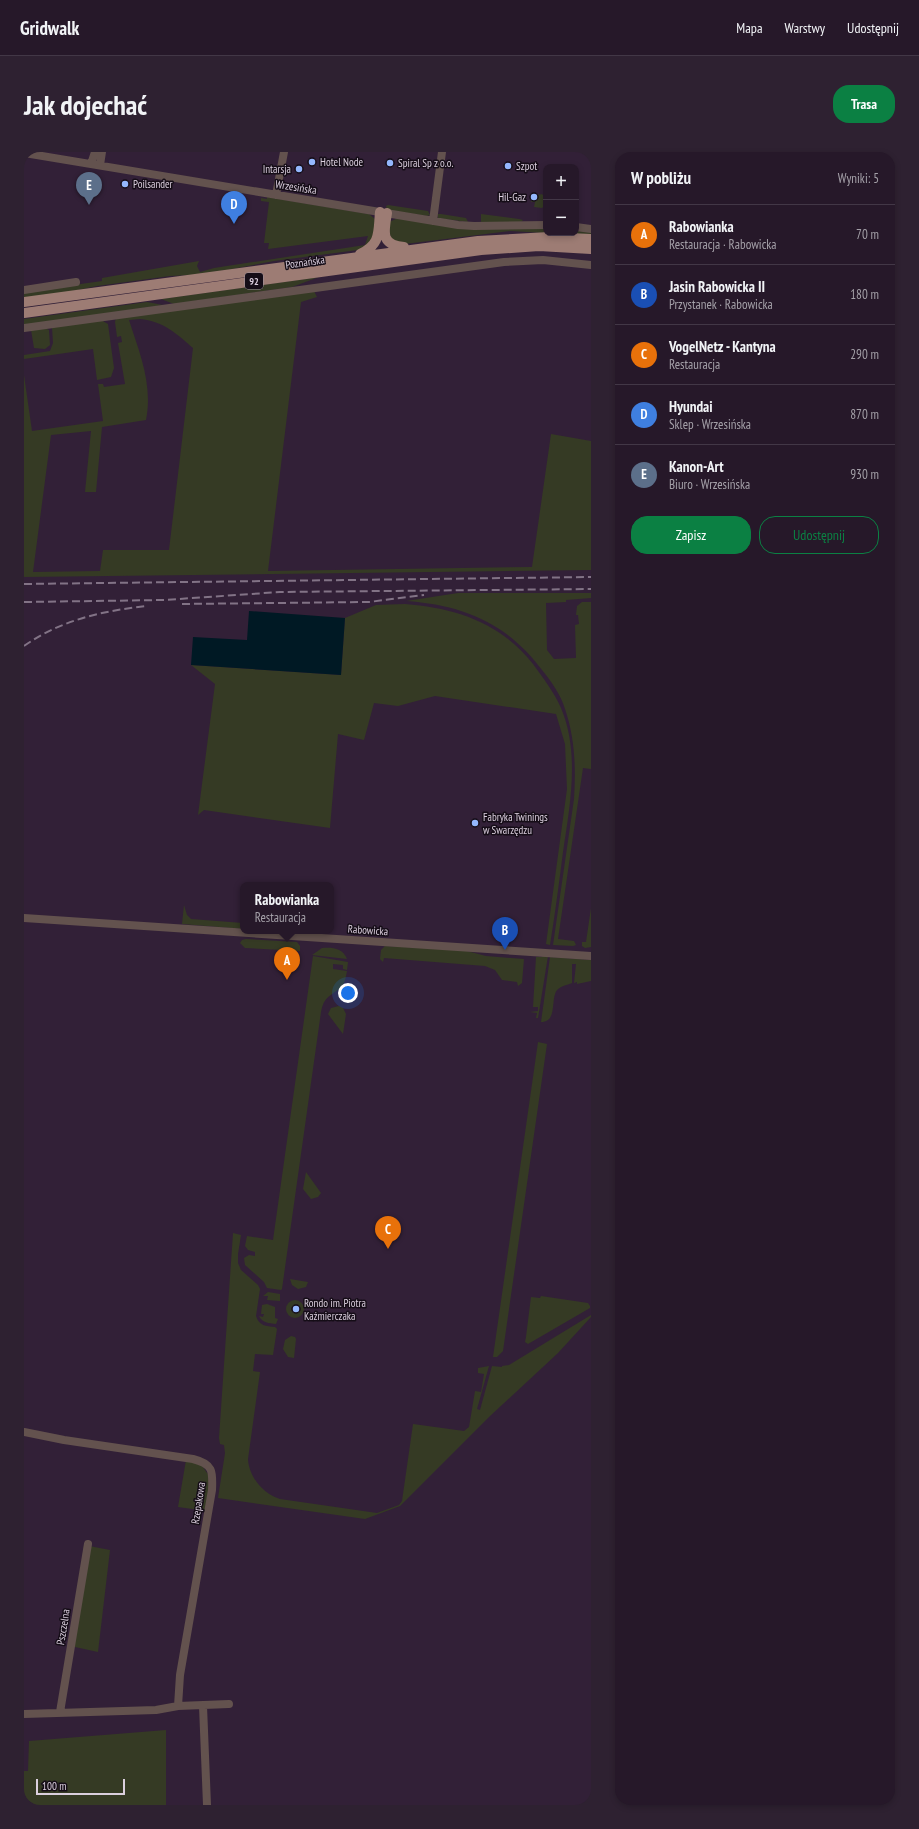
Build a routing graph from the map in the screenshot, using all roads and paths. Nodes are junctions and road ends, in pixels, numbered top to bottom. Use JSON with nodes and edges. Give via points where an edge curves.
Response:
{"nodes":[{"id":1,"x":95,"y":152,"type":"edge"},
{"id":2,"x":102,"y":152,"type":"edge"},
{"id":3,"x":284,"y":152,"type":"edge"},
{"id":4,"x":442,"y":152,"type":"edge"},
{"id":5,"x":24,"y":153,"type":"edge"},
{"id":6,"x":91,"y":164,"type":"junction"},
{"id":7,"x":100,"y":165,"type":"junction"},
{"id":8,"x":276,"y":195,"type":"junction"},
{"id":9,"x":384,"y":213,"type":"junction"},
{"id":10,"x":433,"y":221,"type":"junction"},
{"id":11,"x":543,"y":225,"type":"edge"},
{"id":12,"x":579,"y":227,"type":"edge"},
{"id":13,"x":591,"y":229,"type":"edge"},
{"id":14,"x":591,"y":239,"type":"edge"},
{"id":15,"x":416,"y":249,"type":"junction"},
{"id":16,"x":591,"y":249,"type":"edge"},
{"id":17,"x":352,"y":257,"type":"junction"},
{"id":18,"x":591,"y":265,"type":"edge"},
{"id":19,"x":76,"y":282,"type":"dead end"},
{"id":20,"x":24,"y":290,"type":"edge"},
{"id":21,"x":24,"y":302,"type":"edge"},
{"id":22,"x":24,"y":313,"type":"edge"},
{"id":23,"x":24,"y":328,"type":"edge"},
{"id":24,"x":24,"y":918,"type":"edge"},
{"id":25,"x":240,"y":932,"type":"edge"},
{"id":26,"x":263,"y":934,"type":"edge"},
{"id":27,"x":591,"y":956,"type":"edge"},
{"id":28,"x":24,"y":1432,"type":"edge"},
{"id":29,"x":88,"y":1544,"type":"dead end"},
{"id":30,"x":229,"y":1704,"type":"dead end"},
{"id":31,"x":178,"y":1706,"type":"junction"},
{"id":32,"x":203,"y":1706,"type":"junction"},
{"id":33,"x":60,"y":1712,"type":"junction"},
{"id":34,"x":24,"y":1714,"type":"edge"},
{"id":35,"x":207,"y":1805,"type":"edge"}],
"edges":[{"from":1,"to":6,"type":"street"},
{"from":2,"to":7,"type":"street"},
{"from":3,"to":8,"type":"street"},
{"from":4,"to":10,"type":"street"},
{"from":5,"to":6,"type":"street","name":"Wrzesińska"},
{"from":6,"to":7,"type":"street","name":"Wrzesińska"},
{"from":7,"to":8,"type":"street","name":"Wrzesińska"},
{"from":8,"to":9,"type":"street","name":"Wrzesińska"},
{"from":9,"to":10,"type":"street","name":"Wrzesińska"},
{"from":9,"to":15,"type":"main road","via":[[384,233],[387,240],[394,246]]},
{"from":9,"to":17,"type":"main road","via":[[377,242],[370,249]]},
{"from":10,"to":11,"type":"street","name":"Wrzesińska","via":[[467,226]]},
{"from":12,"to":13,"type":"street"},
{"from":14,"to":15,"type":"main road","name":"Poznańska","number":"92","via":[[513,238]]},
{"from":15,"to":17,"type":"main road","name":"Poznańska","number":"92"},
{"from":16,"to":22,"type":"main road","name":"Poznańska","number":"92","via":[[539,246],[481,250]]},
{"from":17,"to":21,"type":"main road","name":"Poznańska","number":"92"},
{"from":18,"to":23,"type":"street","via":[[543,260],[504,262]]},
{"from":19,"to":20,"type":"street"},
{"from":24,"to":25,"type":"street","name":"Rabowicka"},
{"from":26,"to":27,"type":"street","name":"Rabowicka"},
{"from":28,"to":31,"type":"street","name":"Rzepakowa","via":[[193,1458],[203,1461],[210,1467],[213,1473],[211,1498],[180,1675]]},
{"from":29,"to":33,"type":"street","name":"Pszczelna"},
{"from":30,"to":32,"type":"street"},
{"from":31,"to":32,"type":"street"},
{"from":31,"to":33,"type":"street","via":[[156,1710]]},
{"from":32,"to":35,"type":"street"},
{"from":33,"to":34,"type":"street"}]}
